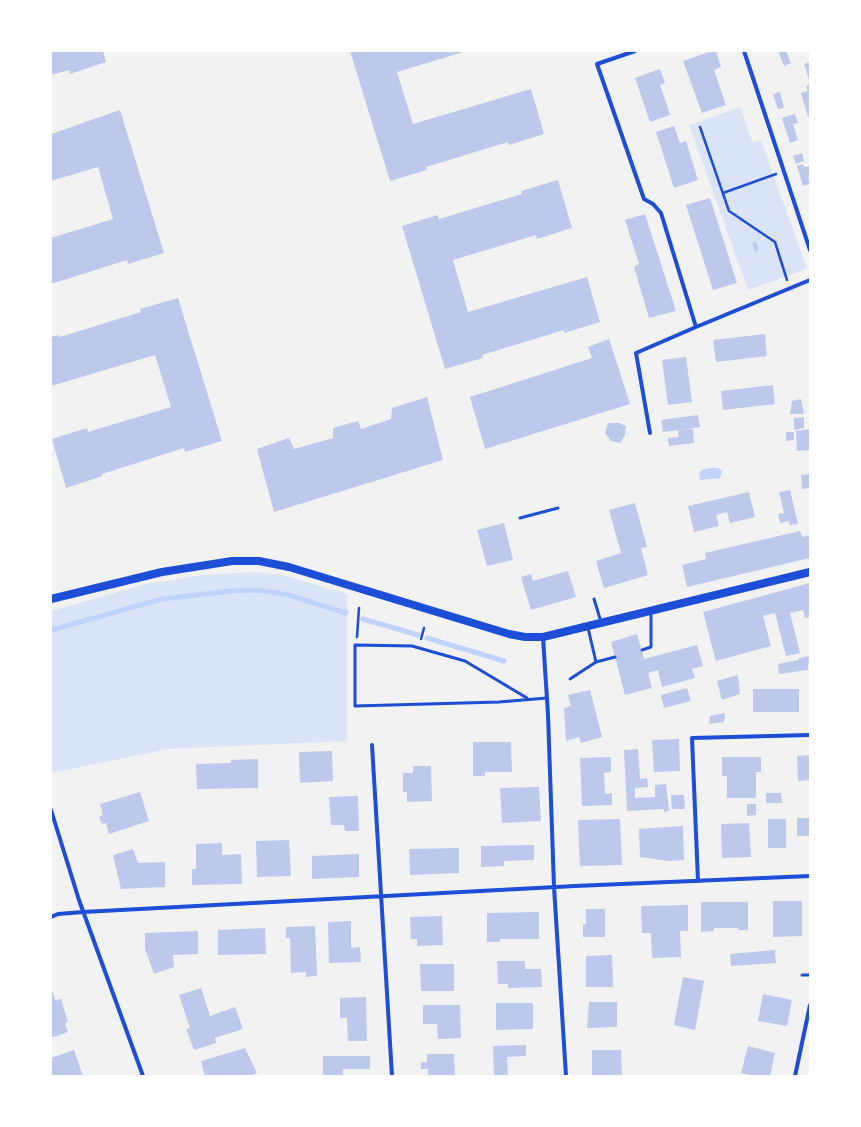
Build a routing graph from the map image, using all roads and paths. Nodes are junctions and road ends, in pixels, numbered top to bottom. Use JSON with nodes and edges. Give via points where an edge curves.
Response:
{"nodes":[{"id":1,"x":635,"y":51,"type":"edge"},
{"id":2,"x":744,"y":51,"type":"edge"},
{"id":3,"x":700,"y":127,"type":"dead end"},
{"id":4,"x":784,"y":172,"type":"junction"},
{"id":5,"x":723,"y":193,"type":"junction"},
{"id":6,"x":810,"y":250,"type":"edge"},
{"id":7,"x":810,"y":280,"type":"edge"},
{"id":8,"x":790,"y":288,"type":"junction"},
{"id":9,"x":696,"y":327,"type":"junction"},
{"id":10,"x":650,"y":433,"type":"dead end"},
{"id":11,"x":558,"y":508,"type":"dead end"},
{"id":12,"x":520,"y":518,"type":"dead end"},
{"id":13,"x":810,"y":572,"type":"edge"},
{"id":14,"x":52,"y":597,"type":"edge"},
{"id":15,"x":594,"y":599,"type":"dead end"},
{"id":16,"x":358,"y":608,"type":"dead end"},
{"id":17,"x":651,"y":610,"type":"junction"},
{"id":18,"x":602,"y":624,"type":"junction"},
{"id":19,"x":588,"y":628,"type":"junction"},
{"id":20,"x":543,"y":637,"type":"junction"},
{"id":21,"x":357,"y":645,"type":"junction"},
{"id":22,"x":642,"y":650,"type":"dead end"},
{"id":23,"x":615,"y":657,"type":"dead end"},
{"id":24,"x":596,"y":662,"type":"junction"},
{"id":25,"x":570,"y":679,"type":"dead end"},
{"id":26,"x":527,"y":698,"type":"junction"},
{"id":27,"x":547,"y":698,"type":"junction"},
{"id":28,"x":810,"y":735,"type":"edge"},
{"id":29,"x":372,"y":745,"type":"dead end"},
{"id":30,"x":51,"y":810,"type":"edge"},
{"id":31,"x":810,"y":876,"type":"edge"},
{"id":32,"x":698,"y":881,"type":"junction"},
{"id":33,"x":554,"y":887,"type":"junction"},
{"id":34,"x":381,"y":896,"type":"junction"},
{"id":35,"x":83,"y":912,"type":"junction"},
{"id":36,"x":51,"y":917,"type":"edge"},
{"id":37,"x":802,"y":975,"type":"dead end"},
{"id":38,"x":810,"y":975,"type":"edge"},
{"id":39,"x":810,"y":1005,"type":"edge"},
{"id":40,"x":143,"y":1076,"type":"edge"},
{"id":41,"x":392,"y":1076,"type":"edge"},
{"id":42,"x":566,"y":1076,"type":"edge"},
{"id":43,"x":795,"y":1076,"type":"edge"}],
"edges":[{"from":1,"to":9,"type":"street","via":[[598,64],[644,199],[661,213]]},
{"from":2,"to":4,"type":"street"},
{"from":3,"to":5,"type":"path"},
{"from":4,"to":5,"type":"path"},
{"from":4,"to":6,"type":"street"},
{"from":5,"to":8,"type":"path","via":[[729,211],[775,242]]},
{"from":7,"to":8,"type":"street"},
{"from":8,"to":9,"type":"street"},
{"from":9,"to":10,"type":"street","via":[[636,353]]},
{"from":11,"to":12,"type":"lane"},
{"from":13,"to":17,"type":"main road"},
{"from":14,"to":20,"type":"main road","via":[[162,572],[232,561],[259,561],[289,567],[509,634],[525,638]]},
{"from":15,"to":18,"type":"lane"},
{"from":16,"to":21,"type":"path"},
{"from":17,"to":18,"type":"main road"},
{"from":17,"to":22,"type":"lane","via":[[651,647]]},
{"from":18,"to":19,"type":"main road"},
{"from":19,"to":20,"type":"main road"},
{"from":19,"to":24,"type":"lane"},
{"from":20,"to":27,"type":"street"},
{"from":21,"to":26,"type":"lane","via":[[412,646],[465,661]]},
{"from":21,"to":26,"type":"lane","via":[[355,706],[499,702]]},
{"from":23,"to":24,"type":"lane"},
{"from":24,"to":25,"type":"lane"},
{"from":26,"to":27,"type":"lane"},
{"from":27,"to":33,"type":"street"},
{"from":28,"to":32,"type":"street","via":[[692,738]]},
{"from":29,"to":34,"type":"street"},
{"from":30,"to":35,"type":"street"},
{"from":31,"to":32,"type":"street"},
{"from":32,"to":33,"type":"street"},
{"from":33,"to":34,"type":"street"},
{"from":33,"to":42,"type":"street"},
{"from":34,"to":35,"type":"street"},
{"from":34,"to":41,"type":"street"},
{"from":35,"to":36,"type":"street"},
{"from":35,"to":40,"type":"street"},
{"from":37,"to":38,"type":"lane"},
{"from":39,"to":43,"type":"street"}]}
